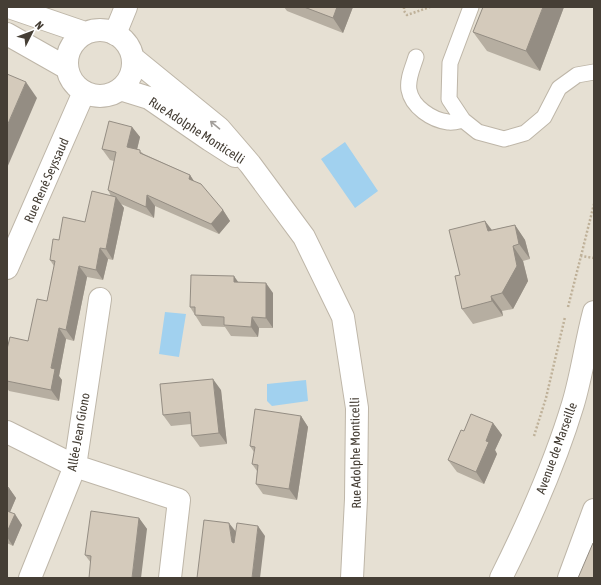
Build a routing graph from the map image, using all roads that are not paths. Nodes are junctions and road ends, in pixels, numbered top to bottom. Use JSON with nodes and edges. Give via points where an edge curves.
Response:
{"nodes":[{"id":1,"x":9,"y":7,"type":"edge"},
{"id":2,"x":126,"y":7,"type":"edge"},
{"id":3,"x":471,"y":7,"type":"edge"},
{"id":4,"x":85,"y":33,"type":"junction"},
{"id":5,"x":7,"y":34,"type":"edge"},
{"id":6,"x":116,"y":34,"type":"junction"},
{"id":7,"x":416,"y":57,"type":"dead end"},
{"id":8,"x":132,"y":58,"type":"junction"},
{"id":9,"x":67,"y":68,"type":"junction"},
{"id":10,"x":594,"y":72,"type":"edge"},
{"id":11,"x":120,"y":89,"type":"junction"},
{"id":12,"x":84,"y":92,"type":"junction"},
{"id":13,"x":463,"y":120,"type":"junction"},
{"id":14,"x":250,"y":164,"type":"junction"},
{"id":15,"x":7,"y":268,"type":"edge"},
{"id":16,"x":100,"y":300,"type":"dead end"},
{"id":17,"x":594,"y":312,"type":"edge"},
{"id":18,"x":7,"y":432,"type":"edge"},
{"id":19,"x":75,"y":466,"type":"junction"},
{"id":20,"x":594,"y":510,"type":"edge"},
{"id":21,"x":38,"y":572,"type":"edge"},
{"id":22,"x":170,"y":578,"type":"edge"},
{"id":23,"x":352,"y":578,"type":"edge"},
{"id":24,"x":502,"y":578,"type":"edge"},
{"id":25,"x":569,"y":578,"type":"edge"}],
"edges":[{"from":1,"to":4,"type":"street"},
{"from":2,"to":6,"type":"street"},
{"from":3,"to":13,"type":"lane","via":[[450,63],[449,99]]},
{"from":4,"to":6,"type":"street","via":[[101,30]]},
{"from":4,"to":9,"type":"street","via":[[71,47],[67,57]]},
{"from":5,"to":9,"type":"street"},
{"from":6,"to":8,"type":"street","name":"Rue Adolphe Monticelli","via":[[130,48]]},
{"from":7,"to":13,"type":"lane","via":[[409,90],[415,104],[437,119],[449,122]]},
{"from":8,"to":11,"type":"street","via":[[130,75]]},
{"from":14,"to":8,"type":"street","name":"Rue Adolphe Monticelli","one_way":true,"via":[[219,128]]},
{"from":9,"to":12,"type":"street","via":[[73,82]]},
{"from":10,"to":13,"type":"lane","via":[[577,75],[559,88],[544,117],[526,133],[504,138],[478,132]]},
{"from":11,"to":12,"type":"street","via":[[103,96]]},
{"from":11,"to":14,"type":"street","name":"Rue Adolphe Monticelli","via":[[149,98]]},
{"from":12,"to":15,"type":"street","name":"Rue René Seyssaud"},
{"from":14,"to":23,"type":"street","name":"Rue Adolphe Monticelli","via":[[304,237],[343,317],[357,408]]},
{"from":16,"to":19,"type":"street","name":"Allée Jean Giono"},
{"from":17,"to":24,"type":"street","name":"Avenue de Marseille","via":[[573,402],[556,455]]},
{"from":18,"to":19,"type":"street"},
{"from":19,"to":21,"type":"street","name":"Allée Jean Giono"},
{"from":19,"to":22,"type":"street","via":[[178,500]]},
{"from":20,"to":25,"type":"street"}]}
